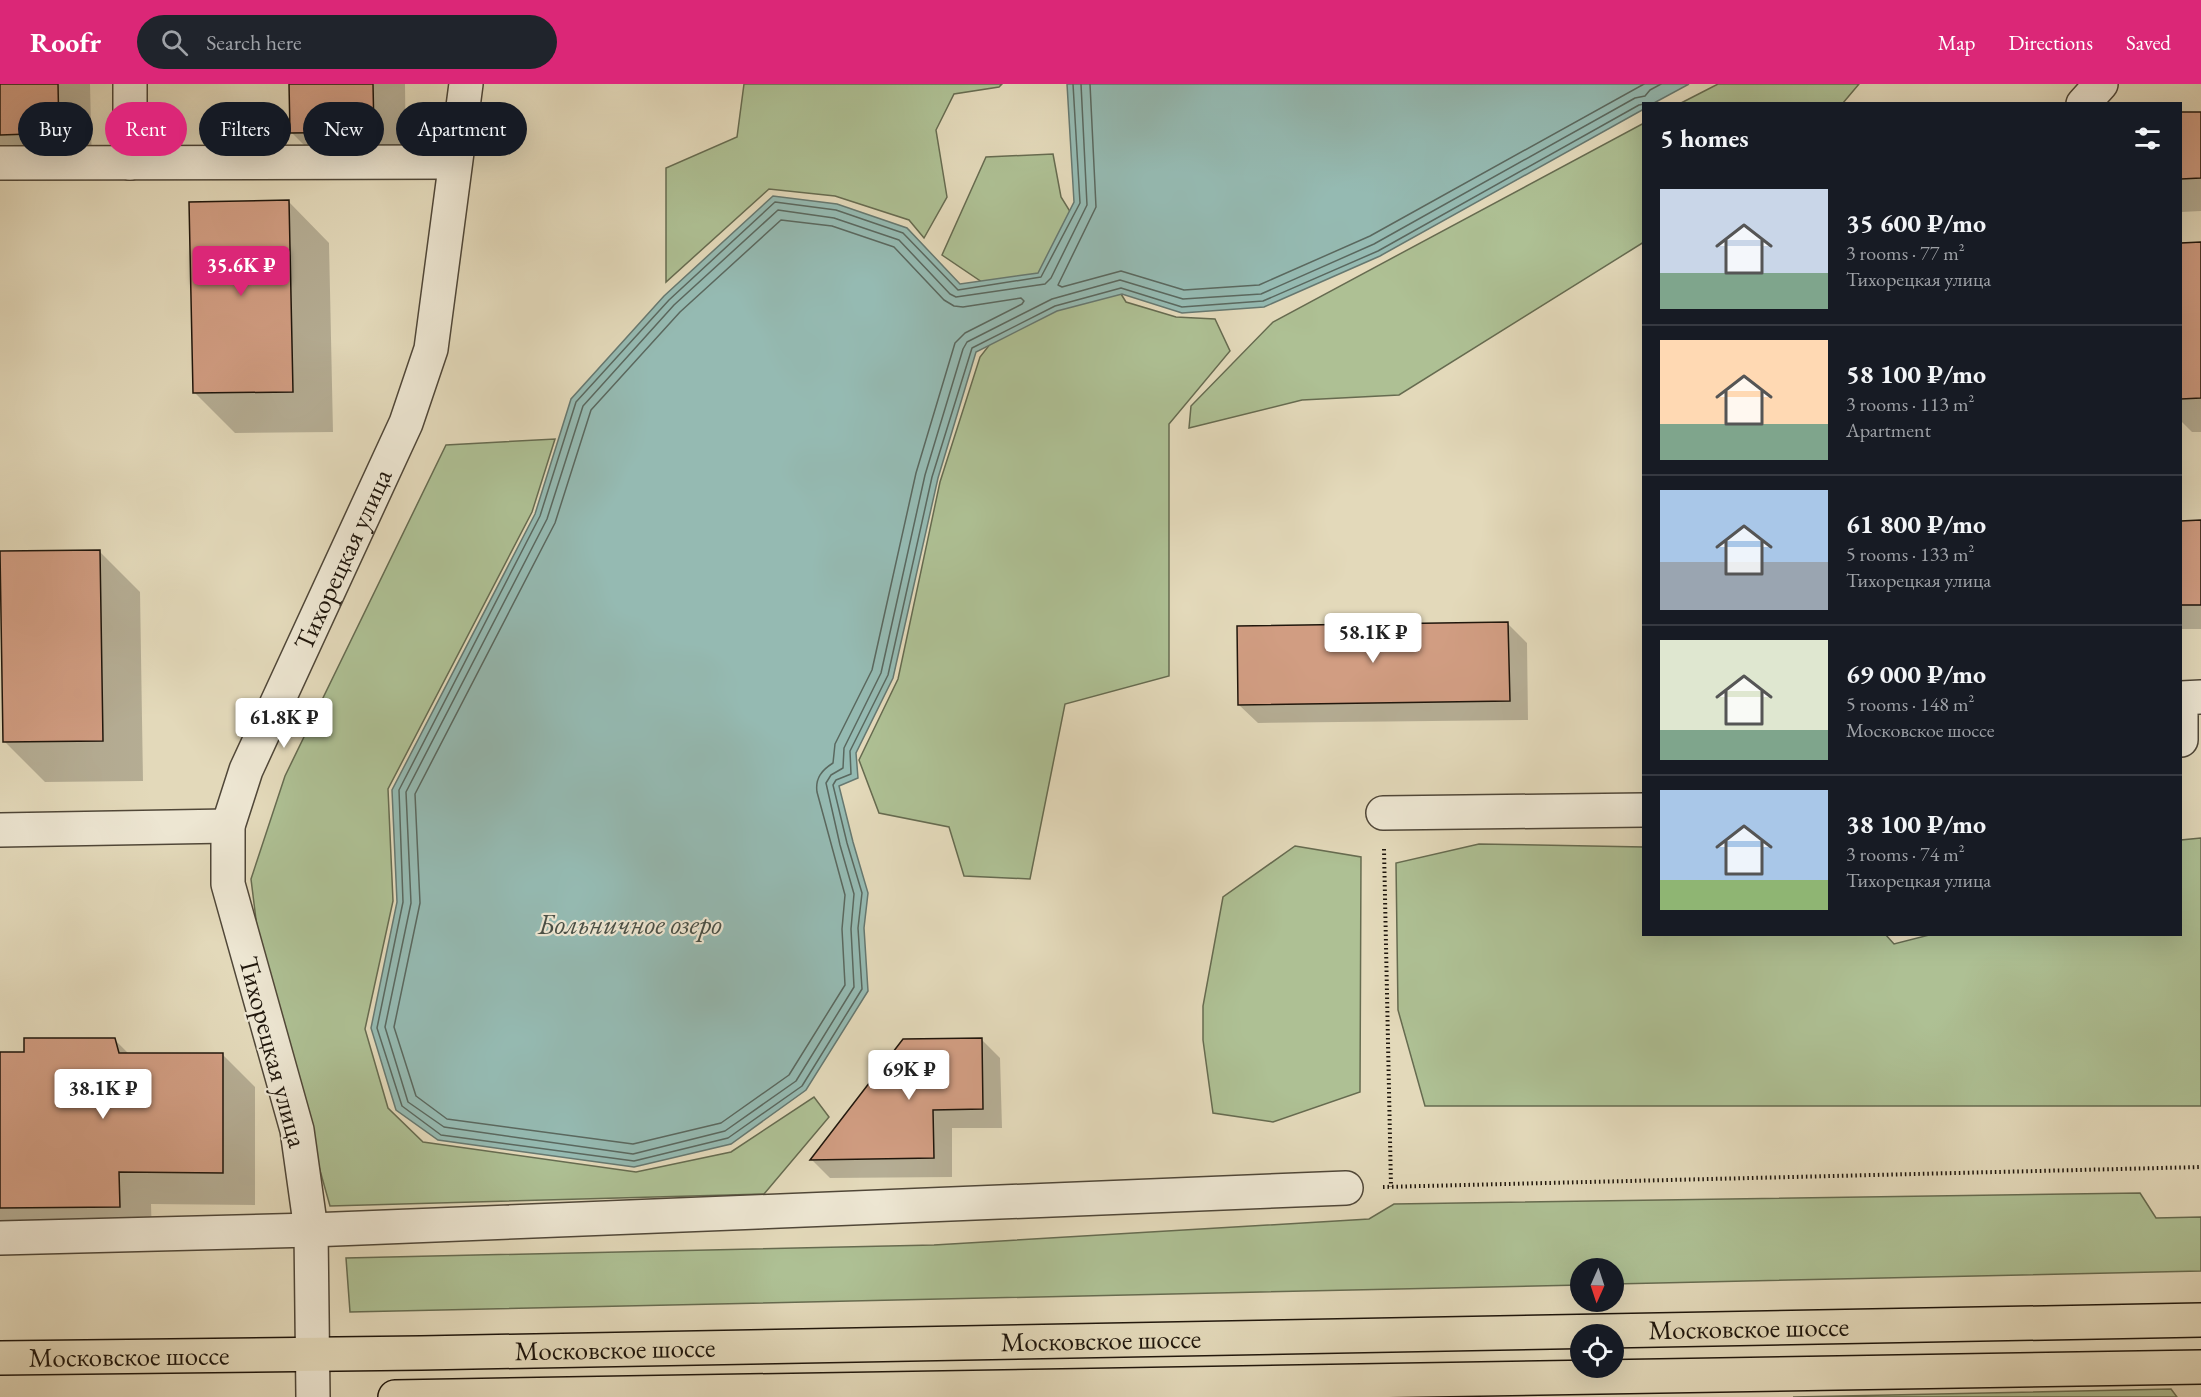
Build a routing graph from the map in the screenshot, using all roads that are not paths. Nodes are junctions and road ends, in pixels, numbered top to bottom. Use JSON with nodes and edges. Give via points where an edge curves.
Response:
{"nodes":[{"id":1,"x":130,"y":84,"type":"edge"},
{"id":2,"x":466,"y":84,"type":"edge"},
{"id":3,"x":2101,"y":84,"type":"edge"},
{"id":4,"x":2085,"y":102,"type":"edge"},
{"id":5,"x":454,"y":162,"type":"junction"},
{"id":6,"x":0,"y":163,"type":"edge"},
{"id":7,"x":130,"y":163,"type":"junction"},
{"id":8,"x":2201,"y":697,"type":"edge"},
{"id":9,"x":2182,"y":698,"type":"edge"},
{"id":10,"x":1642,"y":810,"type":"edge"},
{"id":11,"x":1383,"y":813,"type":"road end"},
{"id":12,"x":228,"y":826,"type":"junction"},
{"id":13,"x":0,"y":830,"type":"edge"},
{"id":14,"x":1346,"y":1188,"type":"road end"},
{"id":15,"x":311,"y":1230,"type":"junction"},
{"id":16,"x":0,"y":1238,"type":"edge"},
{"id":17,"x":2201,"y":1320,"type":"edge"},
{"id":18,"x":313,"y":1354,"type":"junction"},
{"id":19,"x":0,"y":1358,"type":"edge"},
{"id":20,"x":2201,"y":1367,"type":"edge"},
{"id":21,"x":949,"y":1392,"type":"edge"},
{"id":22,"x":313,"y":1397,"type":"edge"},
{"id":23,"x":395,"y":1397,"type":"edge"}],
"edges":[{"from":1,"to":7,"type":"street"},
{"from":2,"to":5,"type":"street","name":"Тихорецкая улица"},
{"from":3,"to":4,"type":"street"},
{"from":5,"to":7,"type":"street"},
{"from":5,"to":12,"type":"street","name":"Тихорецкая улица","via":[[431,349],[410,412],[246,770]]},
{"from":6,"to":7,"type":"street"},
{"from":8,"to":9,"type":"street"},
{"from":10,"to":11,"type":"street"},
{"from":12,"to":13,"type":"street"},
{"from":12,"to":15,"type":"street","name":"Тихорецкая улица","via":[[228,884],[297,1130]]},
{"from":14,"to":15,"type":"street"},
{"from":15,"to":16,"type":"street"},
{"from":15,"to":18,"type":"street","name":"Тихорецкая улица"},
{"from":17,"to":18,"type":"main road","name":"Московское шоссе"},
{"from":18,"to":19,"type":"main road","name":"Московское шоссе"},
{"from":18,"to":22,"type":"street","name":"Тихорецкая улица"},
{"from":20,"to":21,"type":"main road","name":"Московское шоссе"},
{"from":21,"to":23,"type":"main road","name":"Московское шоссе"}]}
